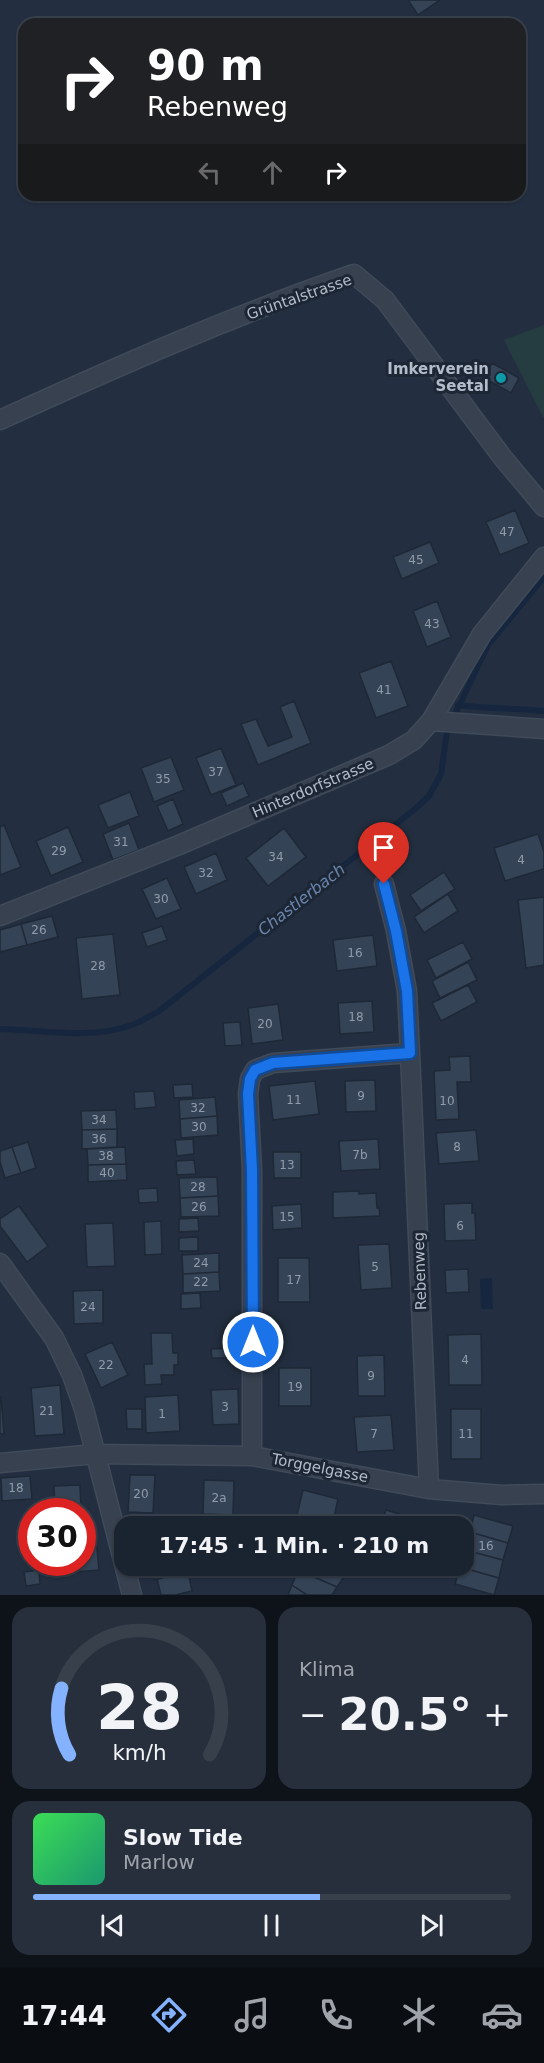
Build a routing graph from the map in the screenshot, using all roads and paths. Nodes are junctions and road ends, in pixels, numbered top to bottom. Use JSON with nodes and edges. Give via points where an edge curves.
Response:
{"nodes":[{"id":1,"x":0,"y":420,"type":"edge"},
{"id":2,"x":544,"y":507,"type":"edge"},
{"id":3,"x":544,"y":556,"type":"edge"},
{"id":4,"x":444,"y":722,"type":"junction"},
{"id":5,"x":544,"y":729,"type":"edge"},
{"id":6,"x":384,"y":884,"type":"dead end"},
{"id":7,"x":0,"y":916,"type":"edge"},
{"id":8,"x":410,"y":1053,"type":"junction"},
{"id":9,"x":0,"y":1263,"type":"edge"},
{"id":10,"x":95,"y":1454,"type":"junction"},
{"id":11,"x":252,"y":1456,"type":"junction"},
{"id":12,"x":0,"y":1462,"type":"edge"},
{"id":13,"x":429,"y":1489,"type":"junction"},
{"id":14,"x":544,"y":1494,"type":"edge"},
{"id":15,"x":132,"y":1595,"type":"edge"}],
"edges":[{"from":1,"to":2,"type":"street","name":"Grüntalstrasse","via":[[189,337],[354,274],[385,300]]},
{"from":3,"to":4,"type":"street","name":"Hinterdorfstrasse","via":[[482,634]]},
{"from":4,"to":5,"type":"street"},
{"from":4,"to":7,"type":"street","name":"Hinterdorfstrasse","via":[[389,755]]},
{"from":6,"to":8,"type":"street","name":"Rebenweg","via":[[407,991]]},
{"from":8,"to":11,"type":"street","via":[[273,1063],[255,1070],[250,1079]]},
{"from":8,"to":13,"type":"street","name":"Rebenweg"},
{"from":9,"to":10,"type":"street","via":[[60,1348],[84,1409]]},
{"from":10,"to":11,"type":"street","name":"Torggelgasse"},
{"from":10,"to":12,"type":"street","name":"Torggelgasse"},
{"from":10,"to":15,"type":"street"},
{"from":11,"to":13,"type":"street","name":"Torggelgasse"},
{"from":13,"to":14,"type":"street","name":"Torggelgasse"}]}
